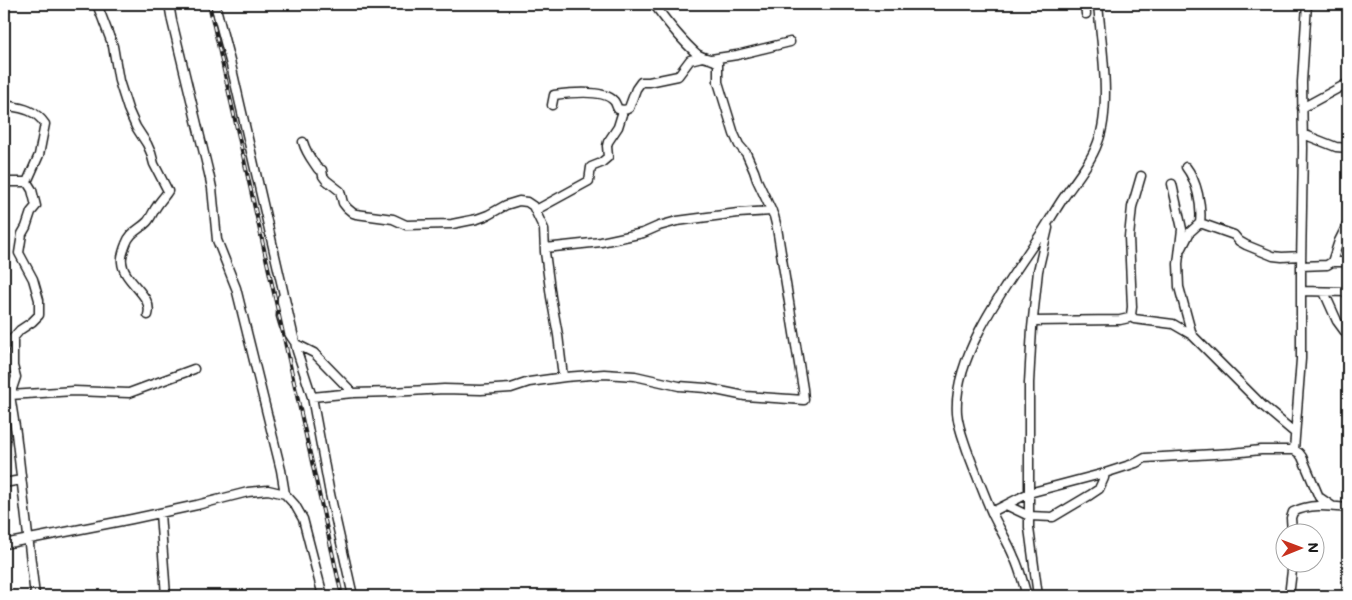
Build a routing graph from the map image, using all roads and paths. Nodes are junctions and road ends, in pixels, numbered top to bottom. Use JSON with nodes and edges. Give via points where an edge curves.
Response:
{"nodes":[{"id":1,"x":97,"y":4,"type":"edge"},
{"id":2,"x":169,"y":4,"type":"edge"},
{"id":3,"x":215,"y":4,"type":"edge"},
{"id":4,"x":654,"y":4,"type":"edge"},
{"id":5,"x":1085,"y":4,"type":"edge"},
{"id":6,"x":1098,"y":4,"type":"edge"},
{"id":7,"x":1307,"y":4,"type":"edge"},
{"id":8,"x":1086,"y":14,"type":"dead end"},
{"id":9,"x":790,"y":42,"type":"dead end"},
{"id":10,"x":705,"y":58,"type":"junction"},
{"id":11,"x":1348,"y":83,"type":"edge"},
{"id":12,"x":4,"y":105,"type":"edge"},
{"id":13,"x":552,"y":105,"type":"dead end"},
{"id":14,"x":1302,"y":108,"type":"junction"},
{"id":15,"x":623,"y":111,"type":"junction"},
{"id":16,"x":1303,"y":134,"type":"junction"},
{"id":17,"x":303,"y":142,"type":"dead end"},
{"id":18,"x":1348,"y":148,"type":"edge"},
{"id":19,"x":1186,"y":167,"type":"dead end"},
{"id":20,"x":1141,"y":176,"type":"dead end"},
{"id":21,"x":4,"y":182,"type":"edge"},
{"id":22,"x":27,"y":182,"type":"junction"},
{"id":23,"x":1172,"y":184,"type":"dead end"},
{"id":24,"x":536,"y":210,"type":"junction"},
{"id":25,"x":772,"y":210,"type":"junction"},
{"id":26,"x":1049,"y":222,"type":"junction"},
{"id":27,"x":1200,"y":223,"type":"junction"},
{"id":28,"x":1348,"y":223,"type":"edge"},
{"id":29,"x":545,"y":248,"type":"junction"},
{"id":30,"x":1179,"y":252,"type":"junction"},
{"id":31,"x":1301,"y":256,"type":"junction"},
{"id":32,"x":1332,"y":262,"type":"junction"},
{"id":33,"x":1348,"y":262,"type":"edge"},
{"id":34,"x":1301,"y":266,"type":"junction"},
{"id":35,"x":1301,"y":291,"type":"junction"},
{"id":36,"x":1324,"y":292,"type":"junction"},
{"id":37,"x":1348,"y":292,"type":"edge"},
{"id":38,"x":1186,"y":311,"type":"junction"},
{"id":39,"x":148,"y":315,"type":"dead end"},
{"id":40,"x":1131,"y":315,"type":"junction"},
{"id":41,"x":1033,"y":321,"type":"junction"},
{"id":42,"x":1175,"y":325,"type":"junction"},
{"id":43,"x":1192,"y":335,"type":"junction"},
{"id":44,"x":1348,"y":336,"type":"edge"},
{"id":45,"x":296,"y":344,"type":"junction"},
{"id":46,"x":194,"y":369,"type":"dead end"},
{"id":47,"x":563,"y":377,"type":"junction"},
{"id":48,"x":352,"y":393,"type":"junction"},
{"id":49,"x":7,"y":395,"type":"edge"},
{"id":50,"x":312,"y":397,"type":"junction"},
{"id":51,"x":1295,"y":433,"type":"junction"},
{"id":52,"x":1294,"y":450,"type":"junction"},
{"id":53,"x":1105,"y":473,"type":"junction"},
{"id":54,"x":21,"y":480,"type":"junction"},
{"id":55,"x":4,"y":483,"type":"edge"},
{"id":56,"x":1029,"y":493,"type":"junction"},
{"id":57,"x":285,"y":494,"type":"junction"},
{"id":58,"x":1006,"y":505,"type":"junction"},
{"id":59,"x":1332,"y":506,"type":"junction"},
{"id":60,"x":1348,"y":508,"type":"edge"},
{"id":61,"x":992,"y":512,"type":"junction"},
{"id":62,"x":160,"y":513,"type":"junction"},
{"id":63,"x":1029,"y":516,"type":"junction"},
{"id":64,"x":1291,"y":522,"type":"edge"},
{"id":65,"x":28,"y":539,"type":"junction"},
{"id":66,"x":4,"y":544,"type":"edge"},
{"id":67,"x":1292,"y":572,"type":"edge"},
{"id":68,"x":1348,"y":595,"type":"edge"},
{"id":69,"x":35,"y":596,"type":"edge"},
{"id":70,"x":166,"y":596,"type":"edge"},
{"id":71,"x":323,"y":596,"type":"edge"},
{"id":72,"x":353,"y":596,"type":"edge"},
{"id":73,"x":1027,"y":596,"type":"edge"},
{"id":74,"x":1038,"y":596,"type":"edge"},
{"id":75,"x":1289,"y":596,"type":"edge"},
{"id":76,"x":1342,"y":596,"type":"edge"}],
"edges":[{"from":1,"to":39,"type":"street","via":[[113,46],[128,109],[168,191],[148,221],[130,235],[122,258],[127,276],[149,303]]},
{"from":2,"to":57,"type":"street","via":[[212,188],[217,240],[244,317]]},
{"from":3,"to":45,"type":"street"},
{"from":4,"to":10,"type":"street","via":[[676,34]]},
{"from":5,"to":8,"type":"street"},
{"from":6,"to":26,"type":"street","via":[[1105,87],[1104,118],[1098,142]]},
{"from":7,"to":14,"type":"street"},
{"from":9,"to":10,"type":"street","via":[[737,55]]},
{"from":10,"to":15,"type":"street","via":[[690,60],[678,76],[641,82],[629,108]]},
{"from":10,"to":25,"type":"street","via":[[718,63],[718,82],[734,134]]},
{"from":11,"to":14,"type":"street"},
{"from":12,"to":22,"type":"street","via":[[39,115],[45,124],[38,155]]},
{"from":13,"to":15,"type":"street","via":[[554,95],[577,92],[604,95]]},
{"from":14,"to":16,"type":"street"},
{"from":15,"to":24,"type":"street","via":[[608,142],[608,157],[591,167],[589,181]]},
{"from":16,"to":18,"type":"street","via":[[1336,147]]},
{"from":16,"to":31,"type":"street"},
{"from":17,"to":24,"type":"street","via":[[306,153],[322,170],[326,180],[339,189],[347,208],[356,214],[393,219],[408,225],[452,224],[476,219],[519,201],[527,202]]},
{"from":19,"to":27,"type":"street","via":[[1199,198]]},
{"from":20,"to":40,"type":"street","via":[[1132,207],[1129,237]]},
{"from":21,"to":22,"type":"street"},
{"from":22,"to":49,"type":"street","via":[[36,206],[22,234],[19,253],[33,279],[39,300],[38,315],[13,338],[16,377]]},
{"from":23,"to":30,"type":"street","via":[[1182,229]]},
{"from":24,"to":29,"type":"street","via":[[544,229]]},
{"from":25,"to":29,"type":"street","via":[[677,221],[644,233],[601,242]]},
{"from":25,"to":47,"type":"street","via":[[804,400],[746,396],[635,376]]},
{"from":26,"to":41,"type":"street","via":[[1038,271]]},
{"from":26,"to":61,"type":"street","via":[[972,346],[956,403],[960,428]]},
{"from":27,"to":30,"type":"street","via":[[1190,232]]},
{"from":27,"to":31,"type":"street","via":[[1234,234],[1246,245],[1273,256]]},
{"from":28,"to":32,"type":"street"},
{"from":29,"to":47,"type":"street"},
{"from":30,"to":38,"type":"street","via":[[1179,287]]},
{"from":31,"to":34,"type":"street"},
{"from":32,"to":33,"type":"street"},
{"from":32,"to":34,"type":"street"},
{"from":34,"to":35,"type":"street"},
{"from":35,"to":36,"type":"street"},
{"from":35,"to":51,"type":"street","via":[[1301,359]]},
{"from":36,"to":37,"type":"street"},
{"from":36,"to":44,"type":"street","via":[[1340,327]]},
{"from":38,"to":42,"type":"street"},
{"from":38,"to":43,"type":"street"},
{"from":40,"to":41,"type":"street","via":[[1120,320]]},
{"from":40,"to":42,"type":"street","via":[[1134,319]]},
{"from":41,"to":56,"type":"street","via":[[1029,383]]},
{"from":42,"to":43,"type":"street"},
{"from":43,"to":51,"type":"street"},
{"from":45,"to":48,"type":"street","via":[[314,354]]},
{"from":45,"to":50,"type":"street"},
{"from":46,"to":49,"type":"street","via":[[129,393],[74,391]]},
{"from":47,"to":48,"type":"street","via":[[511,388]]},
{"from":48,"to":50,"type":"street"},
{"from":49,"to":54,"type":"street"},
{"from":50,"to":72,"type":"street"},
{"from":51,"to":52,"type":"street"},
{"from":52,"to":53,"type":"street","via":[[1145,458]]},
{"from":52,"to":59,"type":"street","via":[[1302,457],[1319,497]]},
{"from":53,"to":56,"type":"street"},
{"from":53,"to":63,"type":"street","via":[[1099,489],[1090,496],[1053,516]]},
{"from":54,"to":55,"type":"street"},
{"from":54,"to":65,"type":"street"},
{"from":56,"to":58,"type":"street"},
{"from":56,"to":63,"type":"street"},
{"from":57,"to":62,"type":"street","via":[[268,490],[248,492]]},
{"from":57,"to":71,"type":"street","via":[[303,519]]},
{"from":58,"to":61,"type":"street"},
{"from":58,"to":63,"type":"street"},
{"from":59,"to":60,"type":"street"},
{"from":59,"to":64,"type":"street","via":[[1303,507],[1293,512]]},
{"from":61,"to":73,"type":"street","via":[[1015,558]]},
{"from":62,"to":65,"type":"street"},
{"from":62,"to":70,"type":"street"},
{"from":63,"to":74,"type":"street"},
{"from":65,"to":66,"type":"street"},
{"from":65,"to":69,"type":"street"},
{"from":67,"to":75,"type":"street"},
{"from":68,"to":76,"type":"street"}]}
